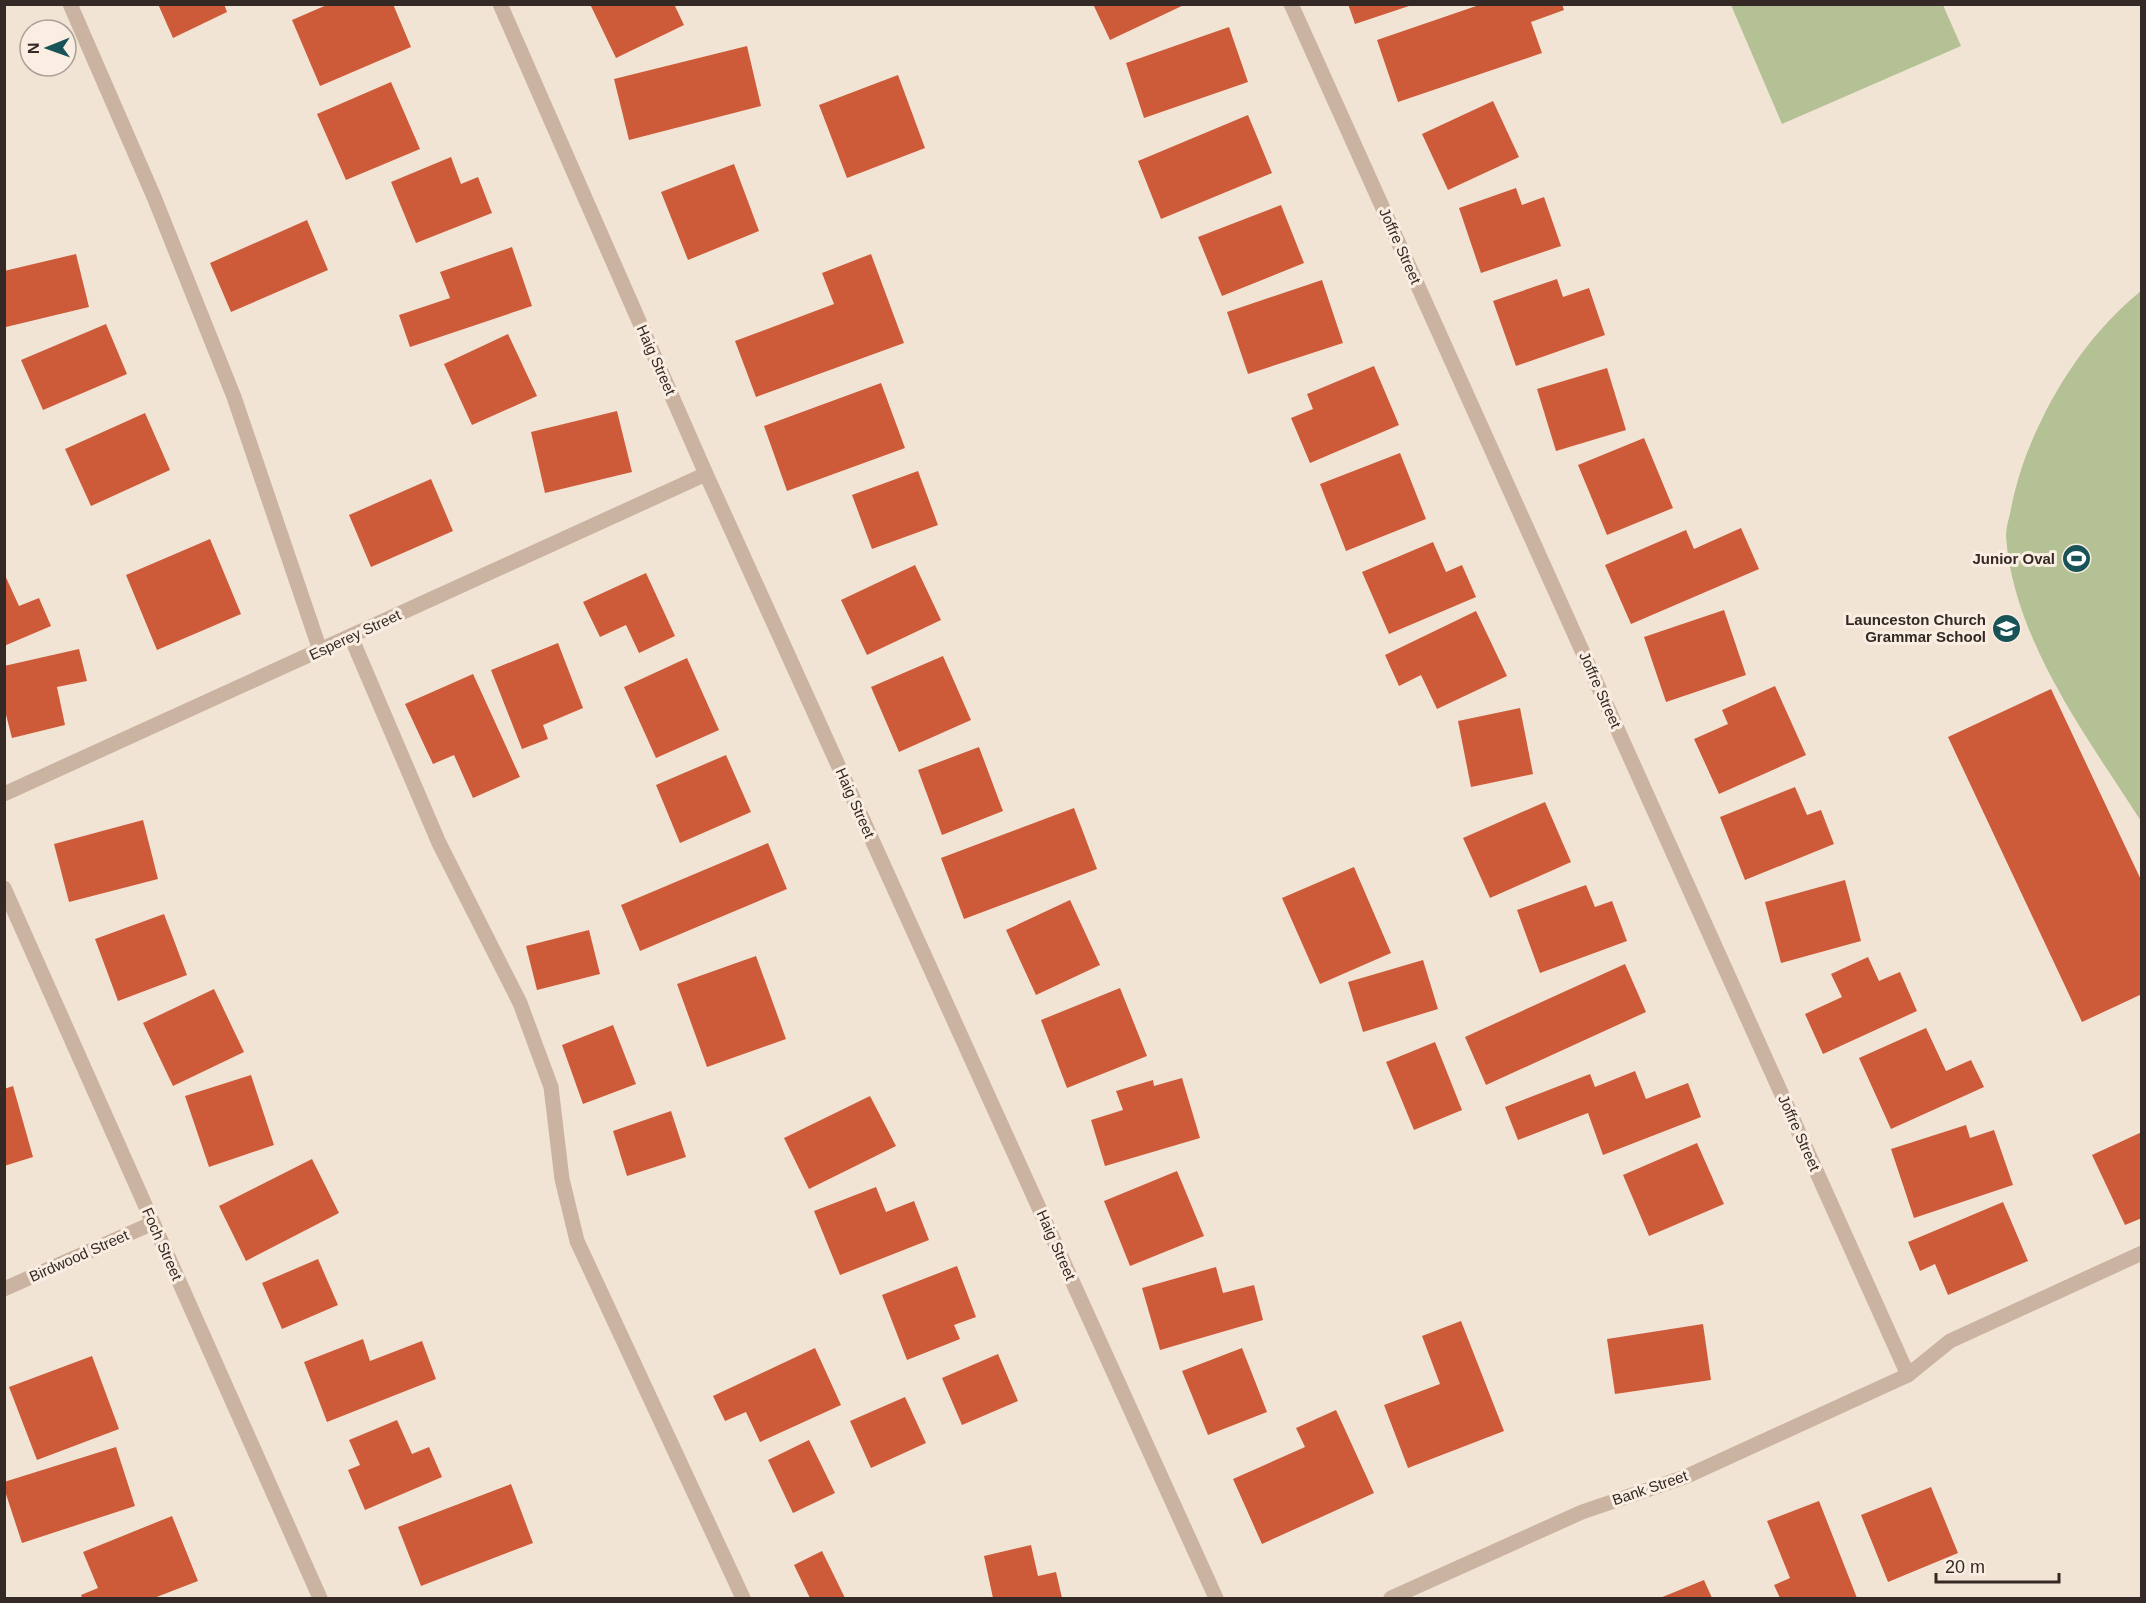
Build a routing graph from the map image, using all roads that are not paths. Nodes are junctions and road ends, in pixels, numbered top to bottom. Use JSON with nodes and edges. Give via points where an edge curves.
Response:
{"nodes":[{"id":1,"x":70,"y":4,"type":"edge"},
{"id":2,"x":500,"y":4,"type":"edge"},
{"id":3,"x":1291,"y":4,"type":"edge"},
{"id":4,"x":706,"y":474,"type":"junction"},
{"id":5,"x":351,"y":637,"type":"junction"},
{"id":6,"x":321,"y":650,"type":"junction"},
{"id":7,"x":4,"y":794,"type":"edge"},
{"id":8,"x":4,"y":888,"type":"edge"},
{"id":9,"x":153,"y":1222,"type":"junction"},
{"id":10,"x":2142,"y":1253,"type":"edge"},
{"id":11,"x":4,"y":1289,"type":"edge"},
{"id":12,"x":1908,"y":1375,"type":"junction"},
{"id":13,"x":320,"y":1599,"type":"edge"},
{"id":14,"x":743,"y":1599,"type":"edge"},
{"id":15,"x":1216,"y":1599,"type":"edge"},
{"id":16,"x":1391,"y":1599,"type":"edge"}],
"edges":[{"from":1,"to":6,"type":"street","via":[[154,197],[234,397]]},
{"from":2,"to":4,"type":"street","name":"Haig Street"},
{"from":3,"to":12,"type":"street","name":"Joffre Street"},
{"from":4,"to":5,"type":"street","name":"Esperey Street"},
{"from":4,"to":15,"type":"street","name":"Haig Street"},
{"from":5,"to":6,"type":"street","name":"Esperey Street"},
{"from":5,"to":14,"type":"street","via":[[439,843],[520,1003],[551,1088],[562,1179],[577,1241]]},
{"from":6,"to":7,"type":"street","name":"Esperey Street"},
{"from":8,"to":9,"type":"street","name":"Foch Street"},
{"from":9,"to":11,"type":"street","name":"Birdwood Street"},
{"from":9,"to":13,"type":"street","name":"Foch Street"},
{"from":10,"to":12,"type":"street","name":"Bank Street","via":[[1950,1341]]},
{"from":12,"to":16,"type":"street","name":"Bank Street","via":[[1685,1477],[1582,1512]]}]}
